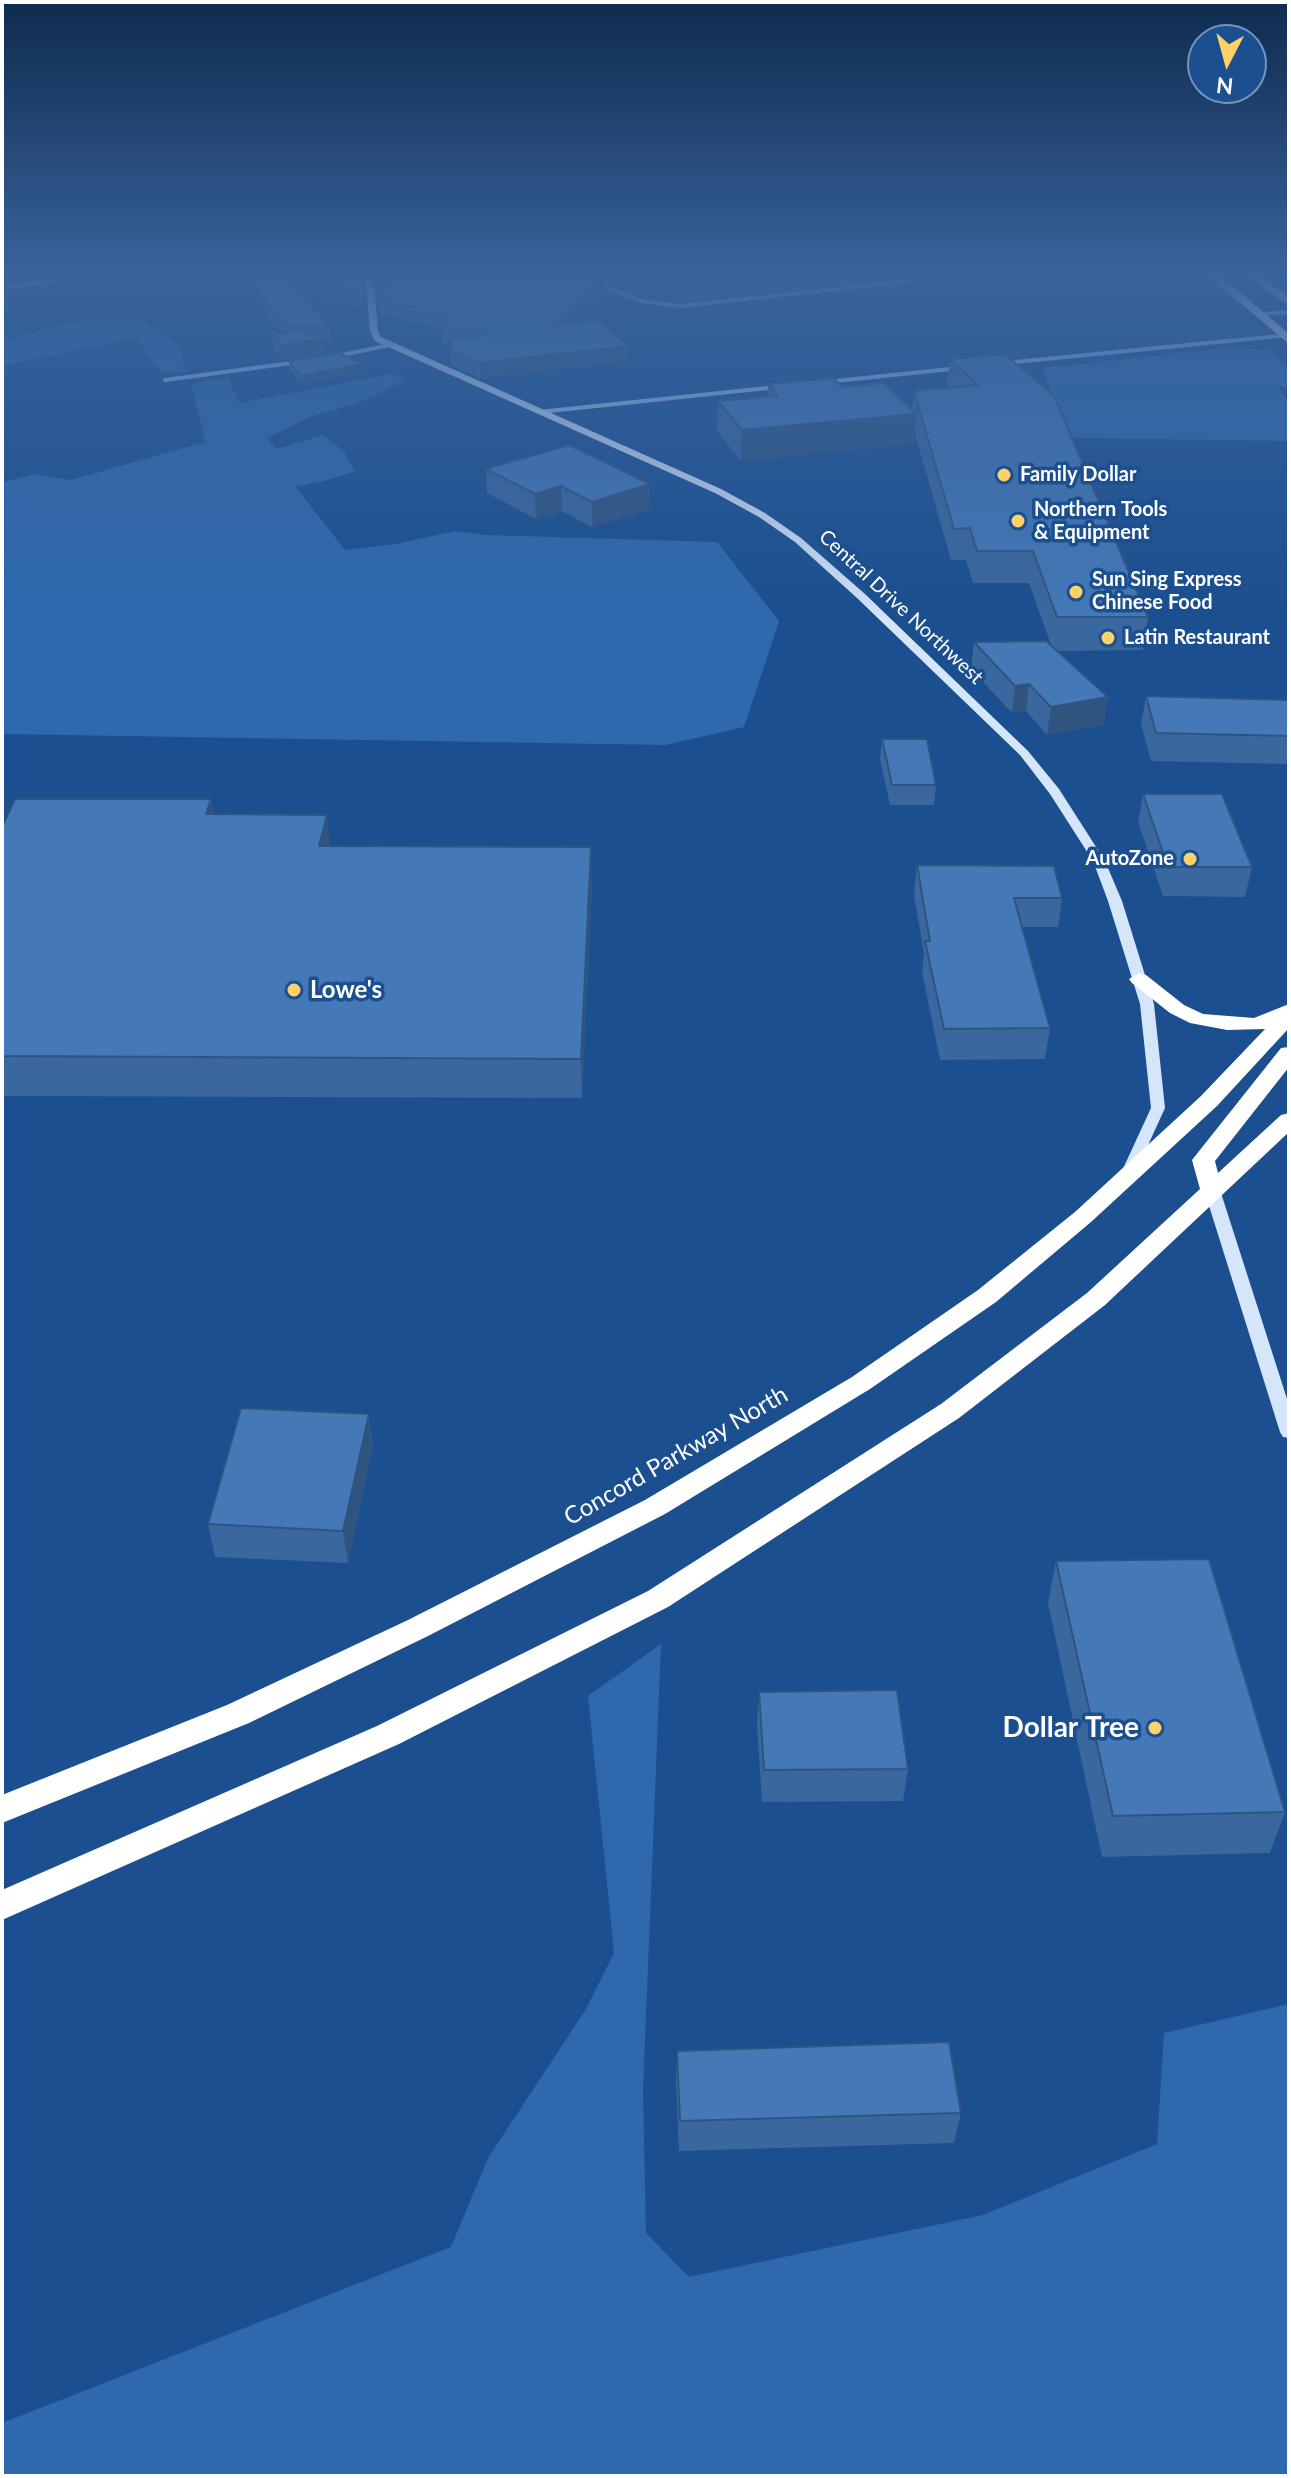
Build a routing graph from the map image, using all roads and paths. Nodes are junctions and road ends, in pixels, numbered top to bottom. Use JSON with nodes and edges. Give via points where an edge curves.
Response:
{"nodes":[{"id":1,"x":491,"y":391,"type":"edge"},
{"id":2,"x":742,"y":391,"type":"edge"},
{"id":3,"x":539,"y":412,"type":"junction"},
{"id":4,"x":1139,"y":979,"type":"junction"},
{"id":5,"x":1289,"y":1012,"type":"edge"},
{"id":6,"x":1289,"y":1053,"type":"edge"},
{"id":7,"x":1289,"y":1120,"type":"edge"},
{"id":8,"x":1127,"y":1178,"type":"junction"},
{"id":9,"x":1213,"y":1193,"type":"junction"},
{"id":10,"x":1289,"y":1432,"type":"edge"},
{"id":11,"x":2,"y":1809,"type":"edge"},
{"id":12,"x":2,"y":1905,"type":"edge"}],
"edges":[{"from":1,"to":3,"type":"street","name":"Central Drive Northwest"},
{"from":2,"to":3,"type":"street"},
{"from":3,"to":4,"type":"street","name":"Central Drive Northwest","via":[[762,515],[861,596],[1024,753],[1055,792],[1099,861]]},
{"from":4,"to":5,"type":"highway","via":[[1197,1019],[1258,1024]]},
{"from":4,"to":8,"type":"street","name":"Central Drive Northwest","via":[[1147,1004],[1158,1108]]},
{"from":5,"to":8,"type":"highway","name":"Concord Parkway North","via":[[1209,1101]]},
{"from":6,"to":9,"type":"highway","via":[[1203,1160]]},
{"from":7,"to":9,"type":"highway"},
{"from":8,"to":11,"type":"highway","name":"Concord Parkway North","via":[[975,1305],[861,1383],[655,1507],[238,1714]]},
{"from":9,"to":10,"type":"street"},
{"from":9,"to":12,"type":"highway","via":[[1096,1299],[950,1411],[658,1599],[388,1735]]}]}
